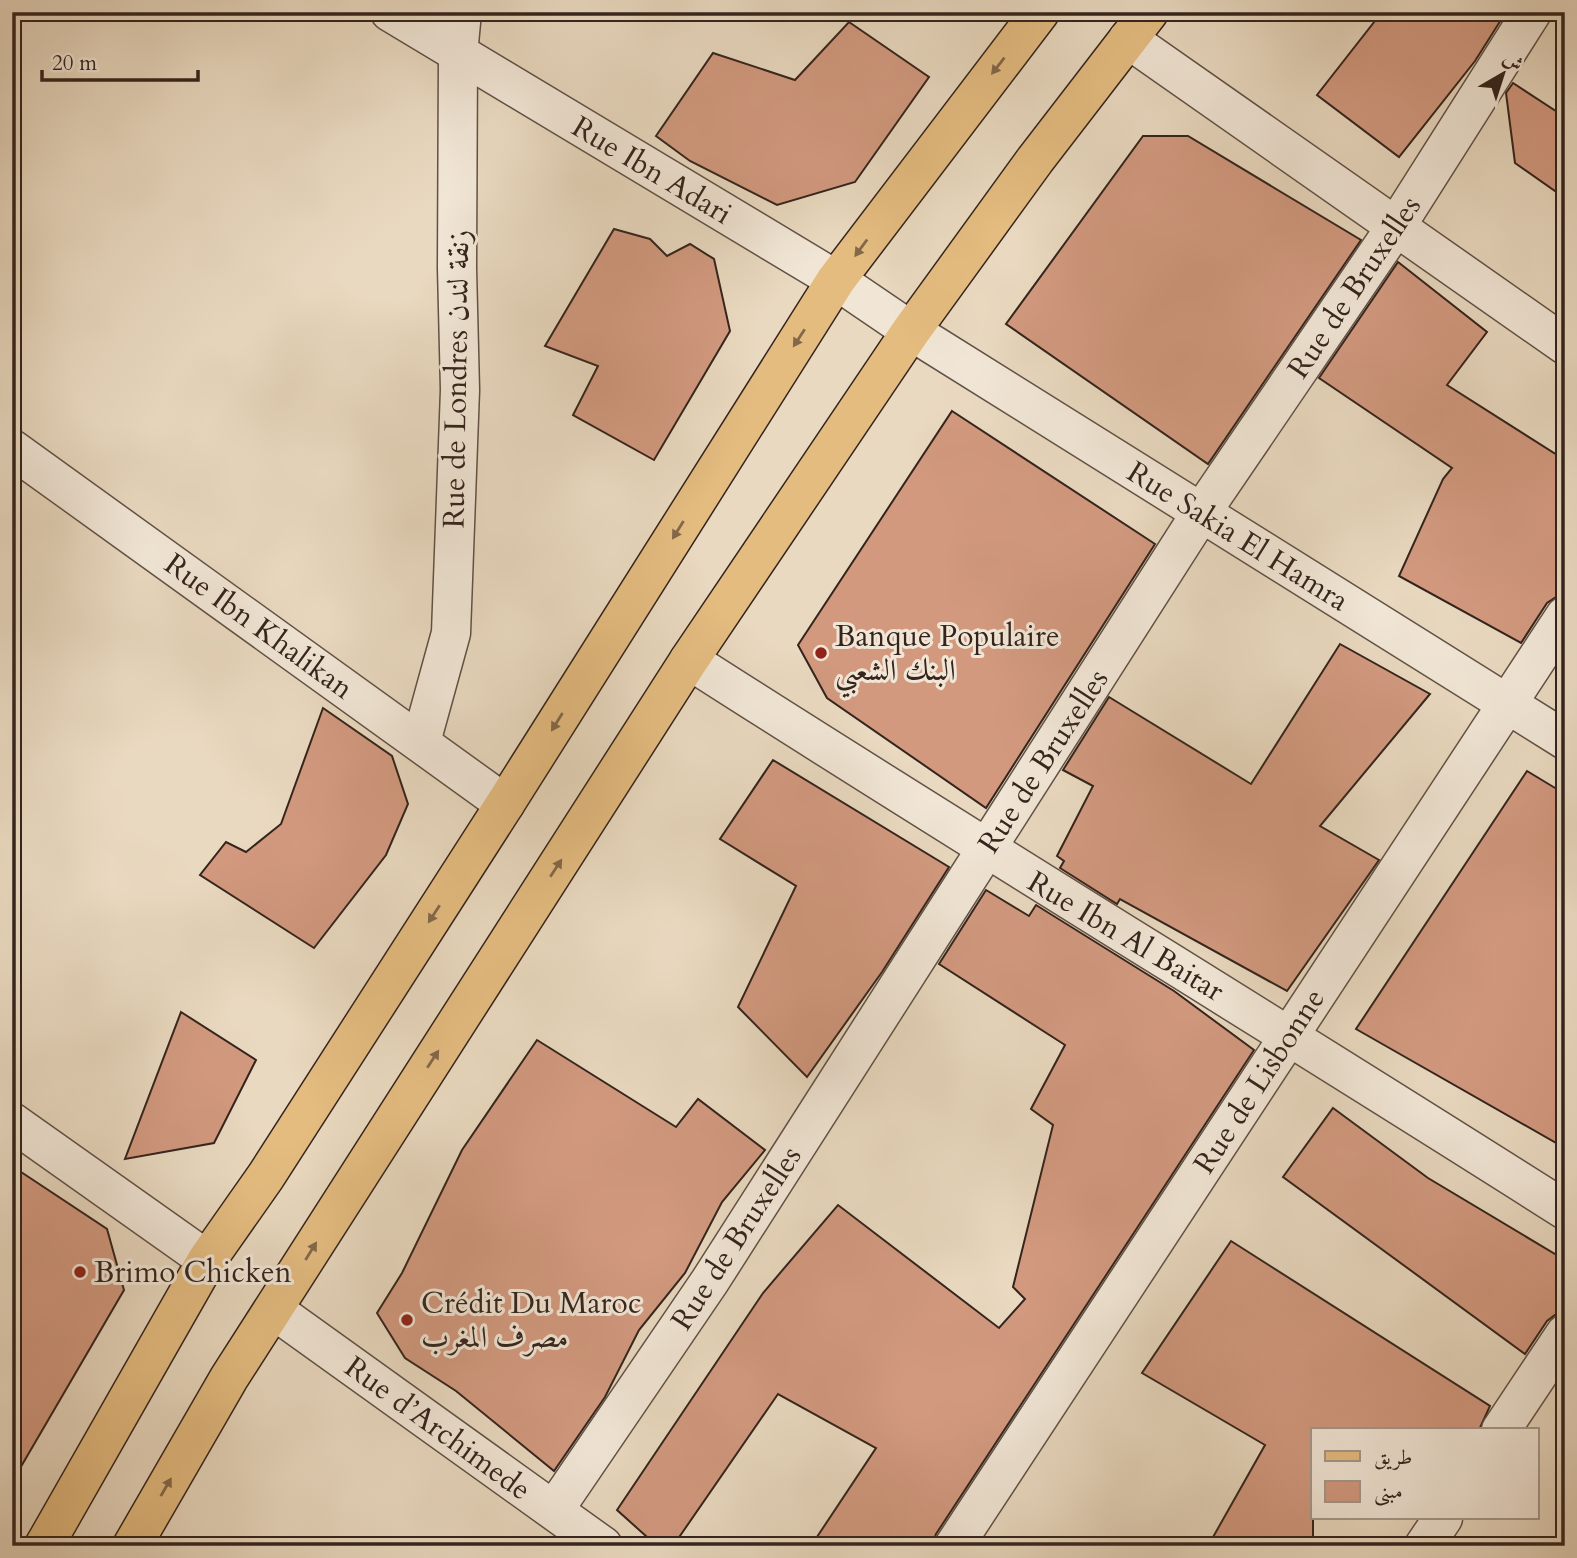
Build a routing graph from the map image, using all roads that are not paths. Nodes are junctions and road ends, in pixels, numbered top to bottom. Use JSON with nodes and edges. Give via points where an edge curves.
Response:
{"nodes":[{"id":1,"x":390,"y":12,"type":"edge"},
{"id":2,"x":462,"y":12,"type":"edge"},
{"id":3,"x":1040,"y":12,"type":"edge"},
{"id":4,"x":1532,"y":12,"type":"edge"},
{"id":5,"x":1139,"y":25,"type":"edge"},
{"id":6,"x":458,"y":54,"type":"junction"},
{"id":7,"x":1395,"y":228,"type":"junction"},
{"id":8,"x":836,"y":280,"type":"junction"},
{"id":9,"x":911,"y":331,"type":"junction"},
{"id":10,"x":1565,"y":345,"type":"edge"},
{"id":11,"x":12,"y":449,"type":"edge"},
{"id":12,"x":1201,"y":513,"type":"junction"},
{"id":13,"x":1565,"y":616,"type":"edge"},
{"id":14,"x":689,"y":660,"type":"junction"},
{"id":15,"x":1506,"y":703,"type":"junction"},
{"id":16,"x":1565,"y":740,"type":"edge"},
{"id":17,"x":421,"y":742,"type":"junction"},
{"id":18,"x":505,"y":804,"type":"junction"},
{"id":19,"x":986,"y":850,"type":"junction"},
{"id":20,"x":1290,"y":1036,"type":"junction"},
{"id":21,"x":12,"y":1122,"type":"edge"},
{"id":22,"x":1565,"y":1210,"type":"edge"},
{"id":23,"x":206,"y":1260,"type":"junction"},
{"id":24,"x":274,"y":1310,"type":"junction"},
{"id":25,"x":1565,"y":1334,"type":"edge"},
{"id":26,"x":1502,"y":1428,"type":"edge"},
{"id":27,"x":554,"y":1510,"type":"junction"},
{"id":28,"x":1442,"y":1520,"type":"edge"},
{"id":29,"x":44,"y":1546,"type":"edge"},
{"id":30,"x":132,"y":1546,"type":"edge"},
{"id":31,"x":603,"y":1546,"type":"edge"},
{"id":32,"x":954,"y":1546,"type":"edge"},
{"id":33,"x":1424,"y":1546,"type":"edge"}],
"edges":[{"from":1,"to":6,"type":"street","name":"Rue Ibn Adari"},
{"from":2,"to":6,"type":"street","name":"Rue de Londres زنقة لندن"},
{"from":3,"to":8,"type":"main road","one_way":true},
{"from":4,"to":7,"type":"street","name":"Rue de Bruxelles"},
{"from":5,"to":7,"type":"street"},
{"from":5,"to":9,"type":"main road"},
{"from":6,"to":8,"type":"street","name":"Rue Ibn Adari"},
{"from":6,"to":17,"type":"street","name":"Rue de Londres زنقة لندن","via":[[460,390],[451,633]]},
{"from":7,"to":10,"type":"street"},
{"from":7,"to":12,"type":"street","name":"Rue de Bruxelles"},
{"from":8,"to":9,"type":"street","name":"Rue Ibn Adari"},
{"from":8,"to":18,"type":"main road","one_way":true},
{"from":9,"to":12,"type":"street","name":"Rue Sakia El Hamra"},
{"from":9,"to":14,"type":"main road"},
{"from":11,"to":17,"type":"street","name":"Rue Ibn Khalikan"},
{"from":12,"to":15,"type":"street","name":"Rue Sakia El Hamra"},
{"from":12,"to":19,"type":"street","name":"Rue de Bruxelles"},
{"from":13,"to":15,"type":"street","name":"Rue de Lisbonne"},
{"from":14,"to":19,"type":"street","name":"Rue Ibn Al Baitar"},
{"from":24,"to":14,"type":"main road","one_way":true},
{"from":15,"to":16,"type":"street","name":"Rue Sakia El Hamra"},
{"from":15,"to":20,"type":"street","name":"Rue de Lisbonne"},
{"from":17,"to":18,"type":"street","name":"Rue Ibn Khalikan"},
{"from":18,"to":23,"type":"main road","one_way":true,"via":[[266,1176]]},
{"from":19,"to":20,"type":"street","name":"Rue Ibn Al Baitar"},
{"from":19,"to":27,"type":"street","name":"Rue de Bruxelles","via":[[710,1281]]},
{"from":20,"to":22,"type":"street","name":"Rue Ibn Al Baitar"},
{"from":20,"to":32,"type":"street","name":"Rue de Lisbonne"},
{"from":21,"to":23,"type":"street"},
{"from":23,"to":29,"type":"main road"},
{"from":24,"to":27,"type":"street","name":"Rue d’Archimede"},
{"from":30,"to":24,"type":"main road","one_way":true,"via":[[229,1378]]},
{"from":25,"to":26,"type":"street"},
{"from":27,"to":31,"type":"street","name":"Rue d’Archimede"},
{"from":28,"to":33,"type":"street"}]}
